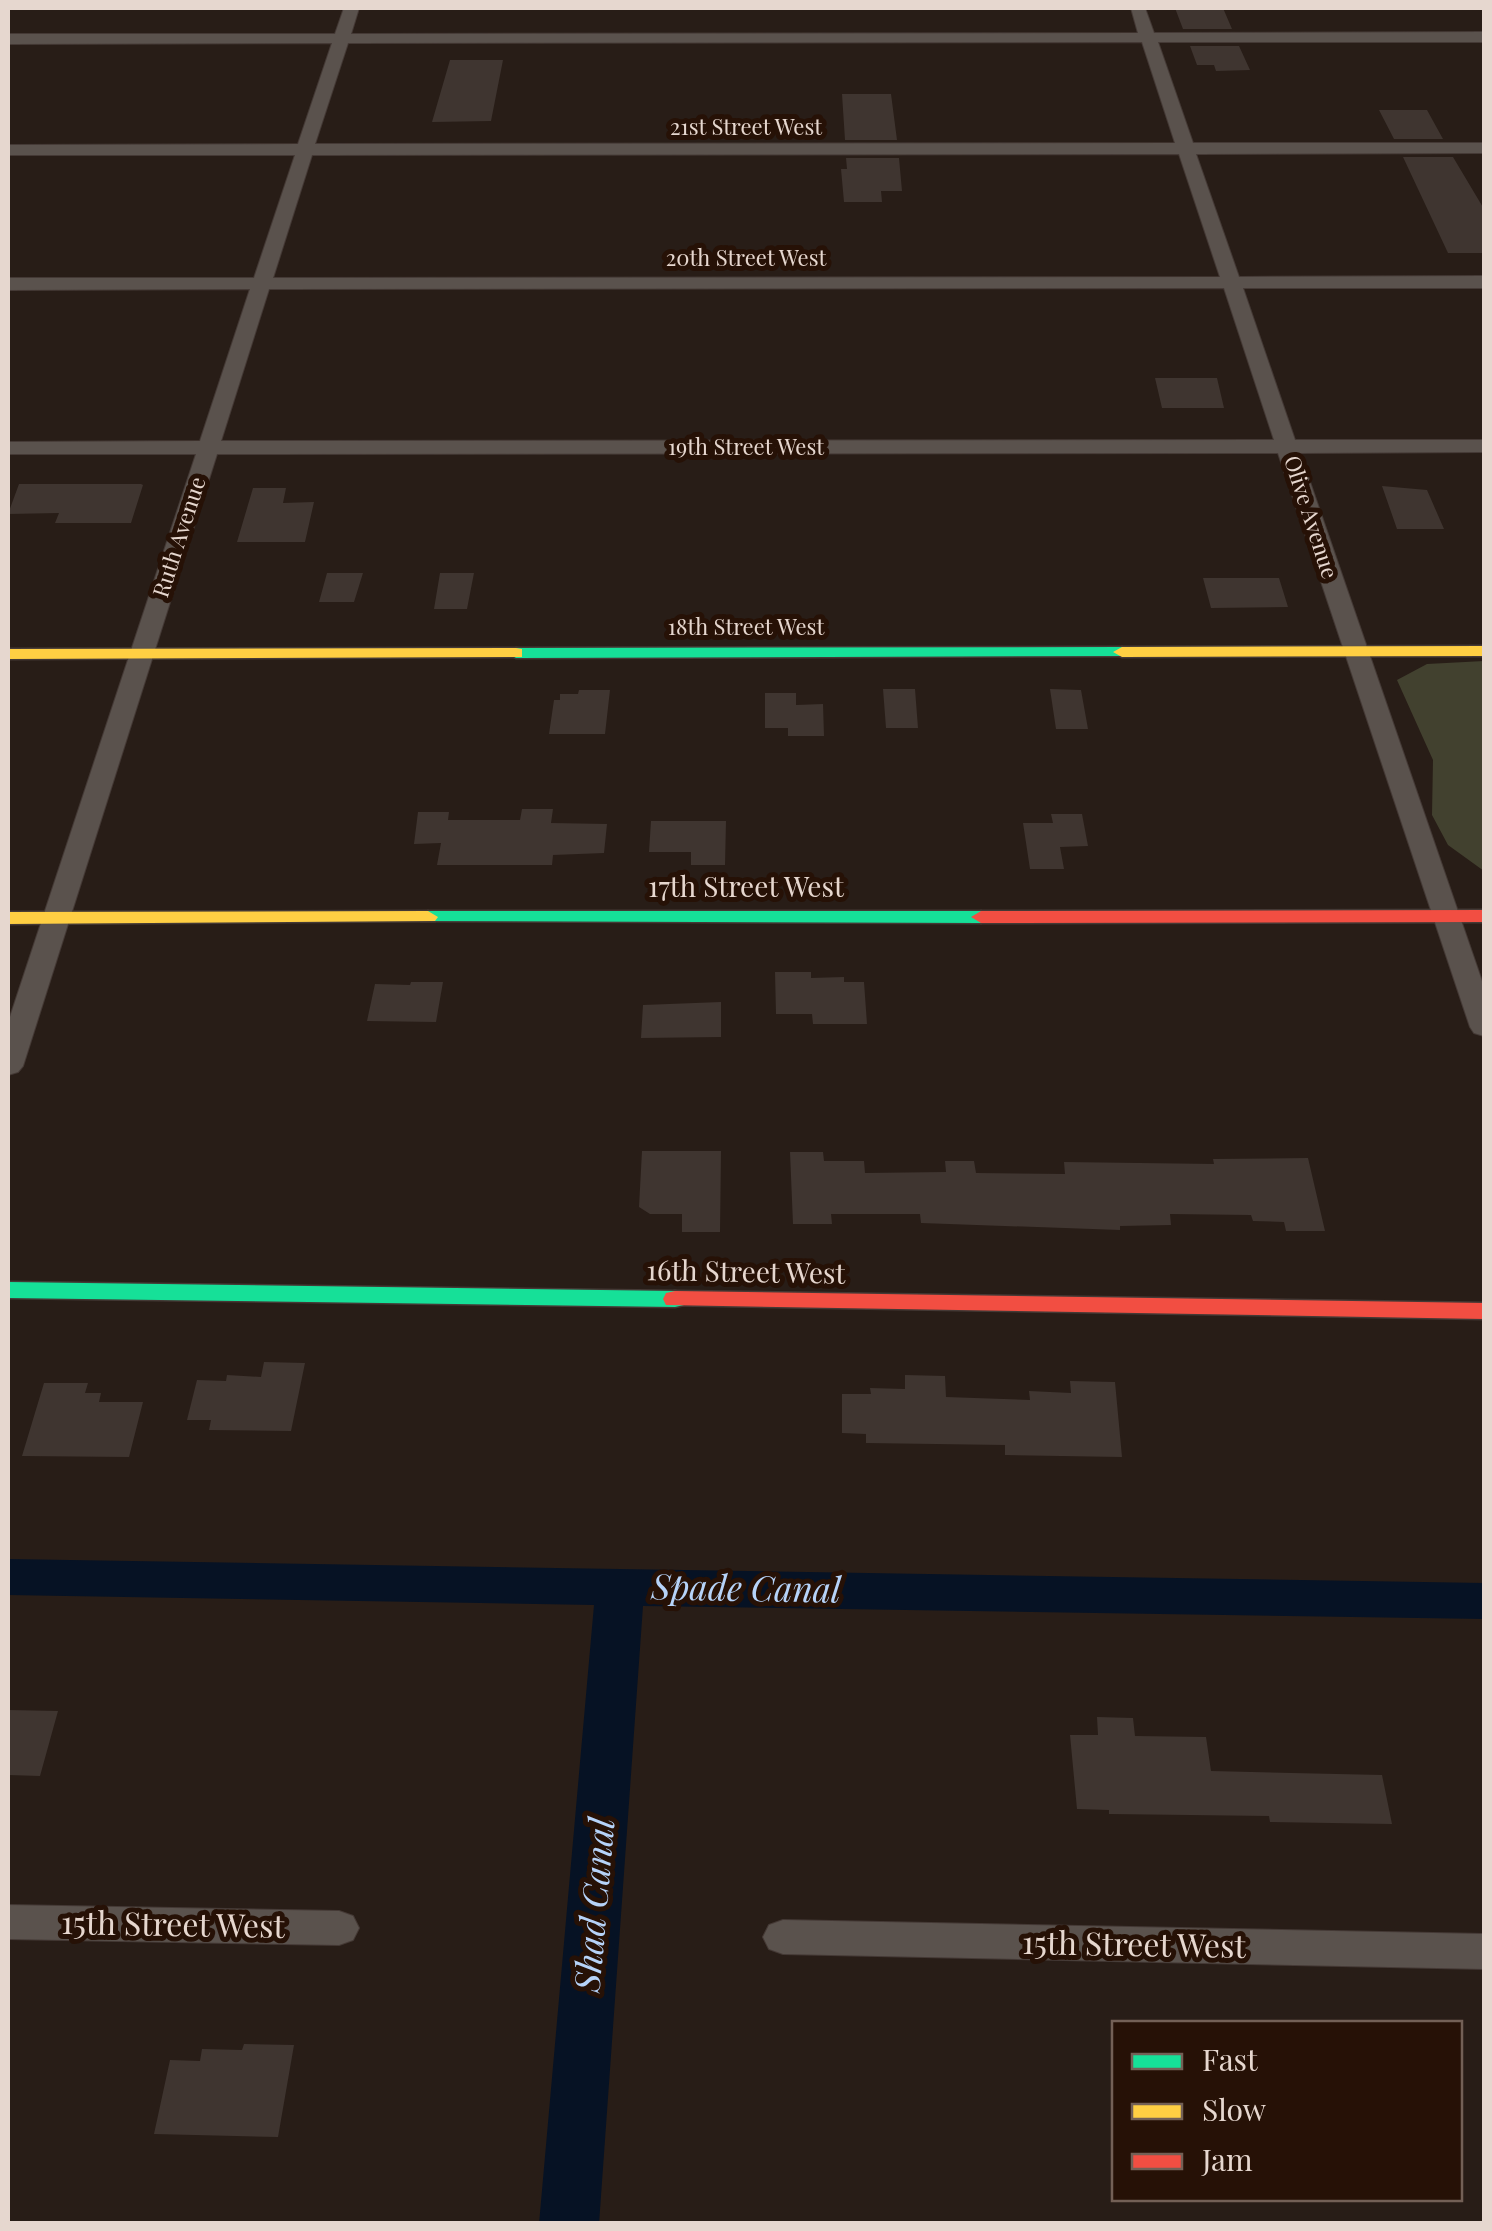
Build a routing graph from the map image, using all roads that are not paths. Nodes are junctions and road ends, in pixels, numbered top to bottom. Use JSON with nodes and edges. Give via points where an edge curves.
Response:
{"nodes":[{"id":1,"x":352,"y":8,"type":"edge"},
{"id":2,"x":1138,"y":8,"type":"edge"},
{"id":3,"x":1484,"y":37,"type":"edge"},
{"id":4,"x":342,"y":38,"type":"junction"},
{"id":5,"x":1148,"y":38,"type":"junction"},
{"id":6,"x":8,"y":39,"type":"edge"},
{"id":7,"x":1484,"y":148,"type":"edge"},
{"id":8,"x":1186,"y":149,"type":"junction"},
{"id":9,"x":8,"y":150,"type":"edge"},
{"id":10,"x":306,"y":150,"type":"junction"},
{"id":11,"x":1231,"y":282,"type":"junction"},
{"id":12,"x":1484,"y":282,"type":"edge"},
{"id":13,"x":8,"y":284,"type":"edge"},
{"id":14,"x":262,"y":284,"type":"junction"},
{"id":15,"x":1288,"y":446,"type":"junction"},
{"id":16,"x":1484,"y":446,"type":"edge"},
{"id":17,"x":8,"y":448,"type":"edge"},
{"id":18,"x":208,"y":448,"type":"junction"},
{"id":19,"x":1484,"y":651,"type":"edge"},
{"id":20,"x":1355,"y":652,"type":"junction"},
{"id":21,"x":141,"y":653,"type":"junction"},
{"id":22,"x":8,"y":654,"type":"edge"},
{"id":23,"x":1446,"y":916,"type":"junction"},
{"id":24,"x":1484,"y":916,"type":"edge"},
{"id":25,"x":8,"y":918,"type":"edge"},
{"id":26,"x":56,"y":918,"type":"junction"},
{"id":27,"x":1484,"y":1026,"type":"edge"},
{"id":28,"x":8,"y":1066,"type":"edge"},
{"id":29,"x":8,"y":1290,"type":"edge"},
{"id":30,"x":1484,"y":1311,"type":"edge"},
{"id":31,"x":8,"y":1922,"type":"edge"},
{"id":32,"x":338,"y":1928,"type":"dead end"},
{"id":33,"x":783,"y":1937,"type":"dead end"},
{"id":34,"x":1484,"y":1952,"type":"edge"}],
"edges":[{"from":1,"to":4,"type":"street","name":"Ruth Avenue"},
{"from":2,"to":5,"type":"street","name":"Olive Avenue"},
{"from":3,"to":5,"type":"street"},
{"from":4,"to":5,"type":"street"},
{"from":4,"to":6,"type":"street"},
{"from":4,"to":10,"type":"street","name":"Ruth Avenue"},
{"from":5,"to":8,"type":"street","name":"Olive Avenue"},
{"from":7,"to":8,"type":"street","name":"21st Street West"},
{"from":8,"to":10,"type":"street","name":"21st Street West"},
{"from":8,"to":11,"type":"street","name":"Olive Avenue"},
{"from":9,"to":10,"type":"street","name":"21st Street West"},
{"from":10,"to":14,"type":"street","name":"Ruth Avenue"},
{"from":11,"to":12,"type":"street","name":"20th Street West"},
{"from":11,"to":14,"type":"street","name":"20th Street West"},
{"from":11,"to":15,"type":"street","name":"Olive Avenue"},
{"from":13,"to":14,"type":"street","name":"20th Street West"},
{"from":14,"to":18,"type":"street","name":"Ruth Avenue"},
{"from":15,"to":16,"type":"street","name":"19th Street West"},
{"from":15,"to":18,"type":"street","name":"19th Street West"},
{"from":15,"to":20,"type":"street","name":"Olive Avenue"},
{"from":17,"to":18,"type":"street","name":"19th Street West"},
{"from":18,"to":21,"type":"street","name":"Ruth Avenue"},
{"from":19,"to":20,"type":"street","name":"18th Street West"},
{"from":20,"to":21,"type":"street","name":"18th Street West"},
{"from":20,"to":23,"type":"street","name":"Olive Avenue"},
{"from":21,"to":22,"type":"street","name":"18th Street West"},
{"from":21,"to":26,"type":"street","name":"Ruth Avenue"},
{"from":23,"to":24,"type":"street","name":"17th Street West"},
{"from":23,"to":26,"type":"street","name":"17th Street West"},
{"from":23,"to":27,"type":"street","name":"Olive Avenue"},
{"from":25,"to":26,"type":"street","name":"17th Street West"},
{"from":26,"to":28,"type":"street","name":"Ruth Avenue"},
{"from":29,"to":30,"type":"street","name":"16th Street West"},
{"from":31,"to":32,"type":"street","name":"15th Street West"},
{"from":33,"to":34,"type":"street","name":"15th Street West"}]}
